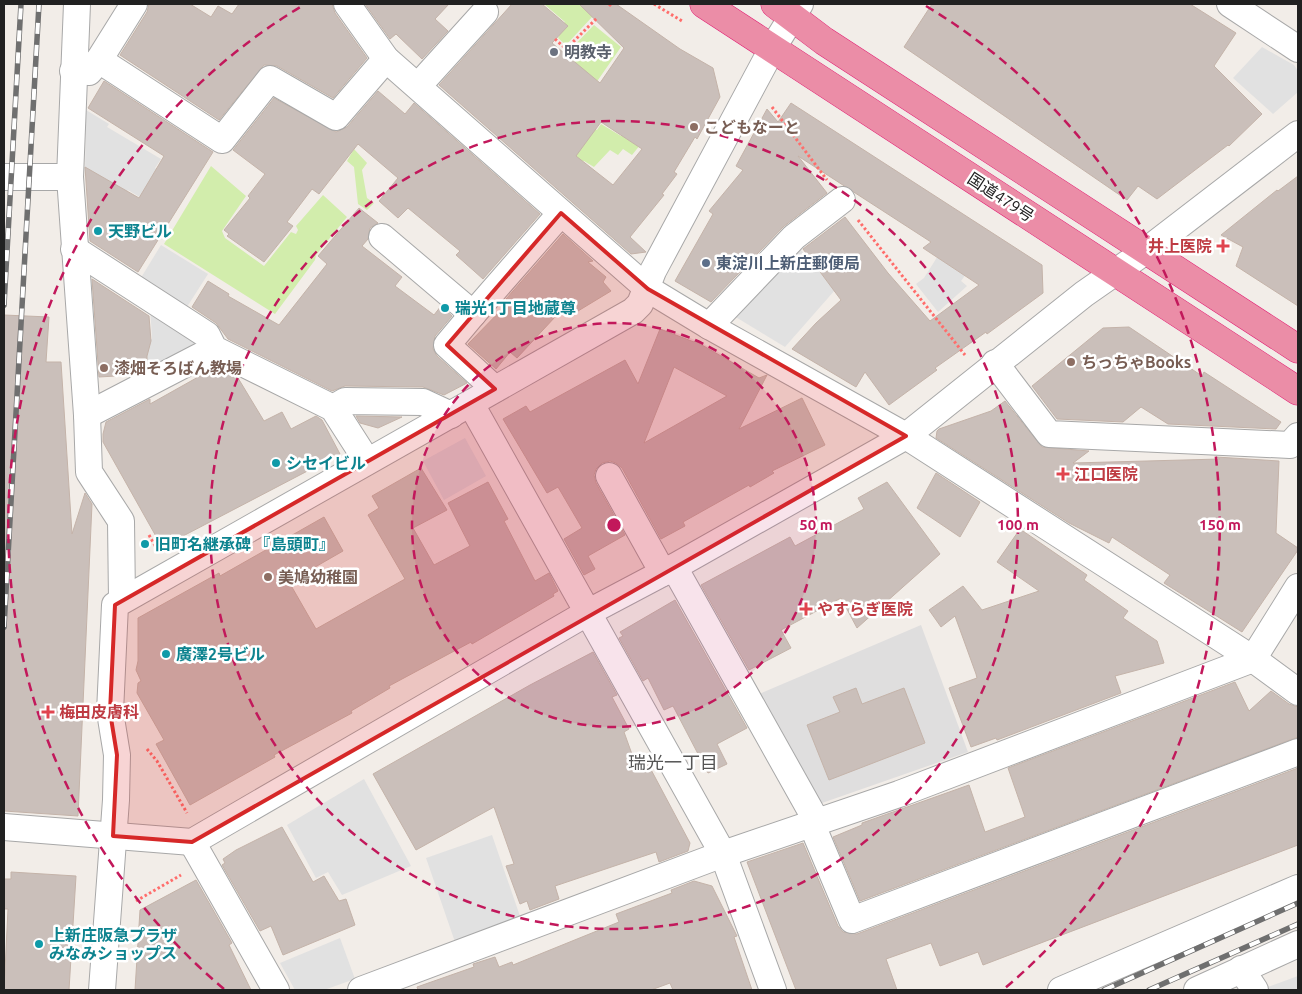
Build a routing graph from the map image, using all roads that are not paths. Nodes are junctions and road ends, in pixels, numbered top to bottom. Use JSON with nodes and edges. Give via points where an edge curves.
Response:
{"nodes":[{"id":1,"x":77,"y":4,"type":"edge"},
{"id":2,"x":134,"y":4,"type":"edge"},
{"id":3,"x":347,"y":4,"type":"edge"},
{"id":4,"x":704,"y":4,"type":"edge"},
{"id":5,"x":1230,"y":4,"type":"edge"},
{"id":6,"x":789,"y":8,"type":"edge"},
{"id":7,"x":484,"y":12,"type":"dead end"},
{"id":8,"x":772,"y":49,"type":"junction"},
{"id":9,"x":1298,"y":50,"type":"edge"},
{"id":10,"x":386,"y":59,"type":"junction"},
{"id":11,"x":99,"y":60,"type":"junction"},
{"id":12,"x":73,"y":71,"type":"junction"},
{"id":13,"x":418,"y":86,"type":"junction"},
{"id":14,"x":1298,"y":134,"type":"edge"},
{"id":15,"x":4,"y":177,"type":"edge"},
{"id":16,"x":70,"y":177,"type":"junction"},
{"id":17,"x":842,"y":200,"type":"road end"},
{"id":18,"x":561,"y":213,"type":"junction"},
{"id":19,"x":382,"y":237,"type":"dead end"},
{"id":20,"x":74,"y":249,"type":"junction"},
{"id":21,"x":1147,"y":250,"type":"junction"},
{"id":22,"x":1115,"y":272,"type":"junction"},
{"id":23,"x":648,"y":289,"type":"junction"},
{"id":24,"x":473,"y":314,"type":"junction"},
{"id":25,"x":709,"y":326,"type":"junction"},
{"id":26,"x":214,"y":349,"type":"junction"},
{"id":27,"x":1298,"y":349,"type":"edge"},
{"id":28,"x":995,"y":363,"type":"junction"},
{"id":29,"x":495,"y":389,"type":"junction"},
{"id":30,"x":1298,"y":391,"type":"edge"},
{"id":31,"x":333,"y":408,"type":"junction"},
{"id":32,"x":461,"y":409,"type":"junction"},
{"id":33,"x":87,"y":415,"type":"junction"},
{"id":34,"x":906,"y":436,"type":"junction"},
{"id":35,"x":1298,"y":436,"type":"edge"},
{"id":36,"x":367,"y":461,"type":"junction"},
{"id":37,"x":610,"y":476,"type":"dead end"},
{"id":38,"x":669,"y":570,"type":"junction"},
{"id":39,"x":1298,"y":587,"type":"edge"},
{"id":40,"x":122,"y":600,"type":"junction"},
{"id":41,"x":587,"y":613,"type":"junction"},
{"id":42,"x":1253,"y":659,"type":"junction"},
{"id":43,"x":1298,"y":692,"type":"edge"},
{"id":44,"x":1298,"y":752,"type":"edge"},
{"id":45,"x":817,"y":822,"type":"junction"},
{"id":46,"x":4,"y":827,"type":"edge"},
{"id":47,"x":191,"y":830,"type":"junction"},
{"id":48,"x":113,"y":836,"type":"junction"},
{"id":49,"x":723,"y":854,"type":"junction"},
{"id":50,"x":1298,"y":888,"type":"edge"},
{"id":51,"x":1298,"y":944,"type":"edge"},
{"id":52,"x":1248,"y":980,"type":"edge"},
{"id":53,"x":1094,"y":983,"type":"edge"},
{"id":54,"x":102,"y":990,"type":"edge"},
{"id":55,"x":276,"y":990,"type":"edge"},
{"id":56,"x":361,"y":990,"type":"edge"},
{"id":57,"x":773,"y":990,"type":"edge"},
{"id":58,"x":1061,"y":990,"type":"edge"},
{"id":59,"x":1197,"y":990,"type":"edge"}],
"edges":[{"from":1,"to":12,"type":"street"},
{"from":2,"to":11,"type":"street"},
{"from":3,"to":10,"type":"street"},
{"from":4,"to":8,"type":"highway","name":"国道479号"},
{"from":5,"to":9,"type":"street"},
{"from":6,"to":8,"type":"street"},
{"from":6,"to":21,"type":"highway","name":"国道479号","via":[[1007,161]]},
{"from":7,"to":13,"type":"street"},
{"from":8,"to":22,"type":"highway","name":"国道479号"},
{"from":8,"to":23,"type":"street","via":[[654,271]]},
{"from":10,"to":11,"type":"street","via":[[336,117],[270,79],[222,140]]},
{"from":10,"to":13,"type":"street"},
{"from":11,"to":12,"type":"street","via":[[89,72]]},
{"from":12,"to":16,"type":"street"},
{"from":13,"to":18,"type":"street"},
{"from":14,"to":21,"type":"street"},
{"from":15,"to":16,"type":"street"},
{"from":16,"to":20,"type":"street"},
{"from":17,"to":25,"type":"street","via":[[794,237]]},
{"from":18,"to":23,"type":"street"},
{"from":18,"to":24,"type":"street"},
{"from":19,"to":24,"type":"street"},
{"from":20,"to":26,"type":"street","via":[[207,335]]},
{"from":20,"to":33,"type":"street"},
{"from":21,"to":22,"type":"street"},
{"from":21,"to":27,"type":"highway","name":"国道479号"},
{"from":22,"to":28,"type":"street"},
{"from":22,"to":30,"type":"highway","name":"国道479号"},
{"from":23,"to":25,"type":"street"},
{"from":23,"to":29,"type":"street","via":[[633,311]]},
{"from":24,"to":29,"type":"street","via":[[447,345]]},
{"from":25,"to":34,"type":"street"},
{"from":26,"to":31,"type":"street"},
{"from":26,"to":33,"type":"street"},
{"from":28,"to":34,"type":"street"},
{"from":28,"to":35,"type":"street","via":[[1049,434],[1290,445]]},
{"from":29,"to":32,"type":"street"},
{"from":31,"to":32,"type":"street","via":[[345,401],[423,402]]},
{"from":31,"to":36,"type":"street"},
{"from":32,"to":36,"type":"street"},
{"from":32,"to":41,"type":"street"},
{"from":33,"to":40,"type":"street","via":[[89,472],[121,522]]},
{"from":34,"to":38,"type":"street"},
{"from":34,"to":42,"type":"street"},
{"from":36,"to":40,"type":"street"},
{"from":37,"to":38,"type":"street"},
{"from":38,"to":41,"type":"street"},
{"from":38,"to":45,"type":"street"},
{"from":39,"to":42,"type":"street"},
{"from":40,"to":48,"type":"street","via":[[115,605],[110,712],[117,755]]},
{"from":41,"to":47,"type":"street"},
{"from":41,"to":49,"type":"street"},
{"from":42,"to":43,"type":"street"},
{"from":42,"to":45,"type":"street"},
{"from":44,"to":45,"type":"street","via":[[852,920],[815,832]]},
{"from":45,"to":49,"type":"street"},
{"from":46,"to":48,"type":"street"},
{"from":47,"to":48,"type":"street"},
{"from":47,"to":55,"type":"street"},
{"from":48,"to":54,"type":"street"},
{"from":49,"to":56,"type":"street"},
{"from":49,"to":57,"type":"street"},
{"from":50,"to":53,"type":"street"},
{"from":51,"to":52,"type":"street"},
{"from":52,"to":59,"type":"street"},
{"from":53,"to":58,"type":"street"}]}
